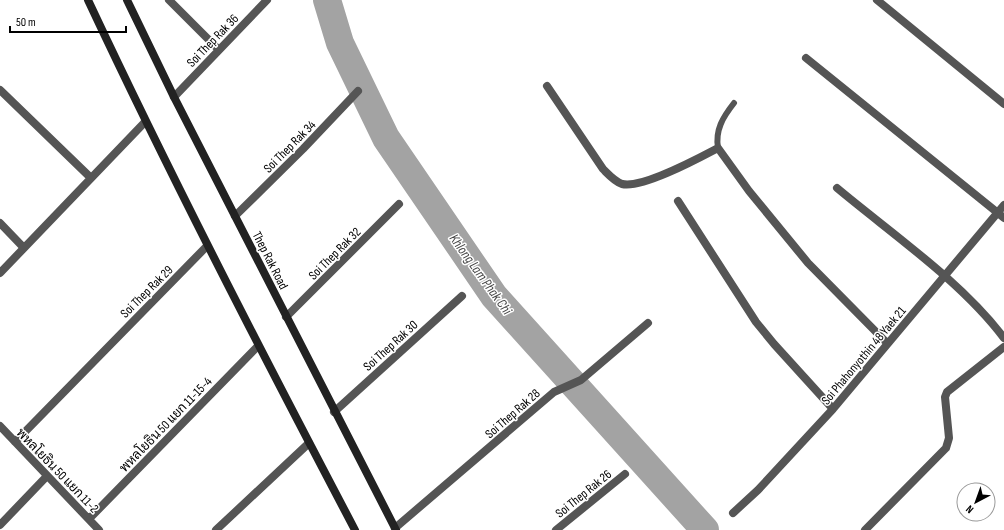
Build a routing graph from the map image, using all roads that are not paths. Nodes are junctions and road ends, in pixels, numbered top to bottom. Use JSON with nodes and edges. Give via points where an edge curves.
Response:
{"nodes":[{"id":1,"x":88,"y":0,"type":"edge"},
{"id":2,"x":127,"y":0,"type":"edge"},
{"id":3,"x":170,"y":0,"type":"edge"},
{"id":4,"x":267,"y":0,"type":"edge"},
{"id":5,"x":877,"y":0,"type":"edge"},
{"id":6,"x":219,"y":50,"type":"junction"},
{"id":7,"x":806,"y":58,"type":"dead end"},
{"id":8,"x":547,"y":86,"type":"dead end"},
{"id":9,"x":0,"y":90,"type":"edge"},
{"id":10,"x":358,"y":91,"type":"dead end"},
{"id":11,"x":174,"y":97,"type":"junction"},
{"id":12,"x":734,"y":103,"type":"dead end"},
{"id":13,"x":1004,"y":104,"type":"edge"},
{"id":14,"x":145,"y":122,"type":"junction"},
{"id":15,"x":718,"y":148,"type":"junction"},
{"id":16,"x":91,"y":178,"type":"junction"},
{"id":17,"x":837,"y":188,"type":"dead end"},
{"id":18,"x":678,"y":201,"type":"dead end"},
{"id":19,"x":399,"y":204,"type":"dead end"},
{"id":20,"x":1004,"y":205,"type":"edge"},
{"id":21,"x":1001,"y":215,"type":"edge"},
{"id":22,"x":235,"y":216,"type":"junction"},
{"id":23,"x":0,"y":223,"type":"edge"},
{"id":24,"x":207,"y":246,"type":"junction"},
{"id":25,"x":24,"y":248,"type":"junction"},
{"id":26,"x":0,"y":272,"type":"edge"},
{"id":27,"x":945,"y":277,"type":"junction"},
{"id":28,"x":462,"y":296,"type":"dead end"},
{"id":29,"x":286,"y":317,"type":"junction"},
{"id":30,"x":648,"y":323,"type":"dead end"},
{"id":31,"x":1004,"y":338,"type":"edge"},
{"id":32,"x":887,"y":343,"type":"junction"},
{"id":33,"x":258,"y":346,"type":"junction"},
{"id":34,"x":1004,"y":347,"type":"edge"},
{"id":35,"x":834,"y":410,"type":"junction"},
{"id":36,"x":334,"y":412,"type":"junction"},
{"id":37,"x":0,"y":426,"type":"edge"},
{"id":38,"x":15,"y":442,"type":"junction"},
{"id":39,"x":309,"y":443,"type":"junction"},
{"id":40,"x":625,"y":474,"type":"dead end"},
{"id":41,"x":47,"y":476,"type":"junction"},
{"id":42,"x":733,"y":513,"type":"dead end"},
{"id":43,"x":89,"y":519,"type":"junction"},
{"id":44,"x":0,"y":525,"type":"edge"},
{"id":45,"x":396,"y":529,"type":"edge"},
{"id":46,"x":99,"y":530,"type":"edge"},
{"id":47,"x":216,"y":530,"type":"edge"},
{"id":48,"x":355,"y":530,"type":"edge"},
{"id":49,"x":556,"y":530,"type":"edge"},
{"id":50,"x":865,"y":530,"type":"edge"}],
"edges":[{"from":1,"to":14,"type":"main road"},
{"from":2,"to":11,"type":"main road","name":"Thep Rak Road"},
{"from":3,"to":6,"type":"street"},
{"from":4,"to":6,"type":"street","name":"Soi Thep Rak 36"},
{"from":5,"to":13,"type":"street"},
{"from":6,"to":11,"type":"street","name":"Soi Thep Rak 36"},
{"from":7,"to":21,"type":"street"},
{"from":8,"to":15,"type":"street","via":[[603,169],[612,179],[623,184],[636,184],[670,172]]},
{"from":9,"to":16,"type":"street"},
{"from":10,"to":22,"type":"street","name":"Soi Thep Rak 34"},
{"from":11,"to":22,"type":"main road","name":"Thep Rak Road"},
{"from":12,"to":15,"type":"lane","via":[[718,128]]},
{"from":14,"to":16,"type":"street"},
{"from":14,"to":24,"type":"main road"},
{"from":15,"to":32,"type":"street","via":[[749,191],[808,263]]},
{"from":16,"to":25,"type":"street"},
{"from":17,"to":27,"type":"street"},
{"from":18,"to":35,"type":"street","via":[[756,322]]},
{"from":19,"to":29,"type":"street","name":"Soi Thep Rak 32"},
{"from":20,"to":21,"type":"street","name":"Soi Phahonyothin 48 Yaek 21"},
{"from":21,"to":27,"type":"street","name":"Soi Phahonyothin 48 Yaek 21"},
{"from":22,"to":29,"type":"main road","name":"Thep Rak Road"},
{"from":23,"to":25,"type":"street"},
{"from":24,"to":33,"type":"main road"},
{"from":24,"to":38,"type":"street","name":"Soi Thep Rak 29"},
{"from":25,"to":26,"type":"street"},
{"from":27,"to":31,"type":"street","via":[[971,301]]},
{"from":27,"to":32,"type":"street","name":"Soi Phahonyothin 48 Yaek 21"},
{"from":28,"to":36,"type":"street","name":"Soi Thep Rak 30"},
{"from":29,"to":36,"type":"main road","name":"Thep Rak Road"},
{"from":30,"to":45,"type":"street","name":"Soi Thep Rak 28","via":[[581,380],[554,392]]},
{"from":32,"to":35,"type":"street","name":"Soi Phahonyothin 48 Yaek 21"},
{"from":33,"to":39,"type":"main road"},
{"from":33,"to":43,"type":"street","name":"พหลโยธิน 50 แยก 11-15-4"},
{"from":34,"to":50,"type":"street","via":[[947,392],[949,438],[946,448]]},
{"from":35,"to":42,"type":"street","name":"Soi Phahonyothin 48 Yaek 21"},
{"from":36,"to":45,"type":"main road","name":"Thep Rak Road"},
{"from":37,"to":38,"type":"street","name":"พหลโยธิน 50 แยก 11-2"},
{"from":38,"to":41,"type":"street","name":"พหลโยธิน 50 แยก 11-2"},
{"from":39,"to":47,"type":"street"},
{"from":39,"to":48,"type":"main road"},
{"from":40,"to":49,"type":"street","name":"Soi Thep Rak 26"},
{"from":41,"to":43,"type":"street","name":"พหลโยธิน 50 แยก 11-2"},
{"from":41,"to":44,"type":"street"},
{"from":43,"to":46,"type":"street","name":"พหลโยธิน 50 แยก 11-2"}]}
